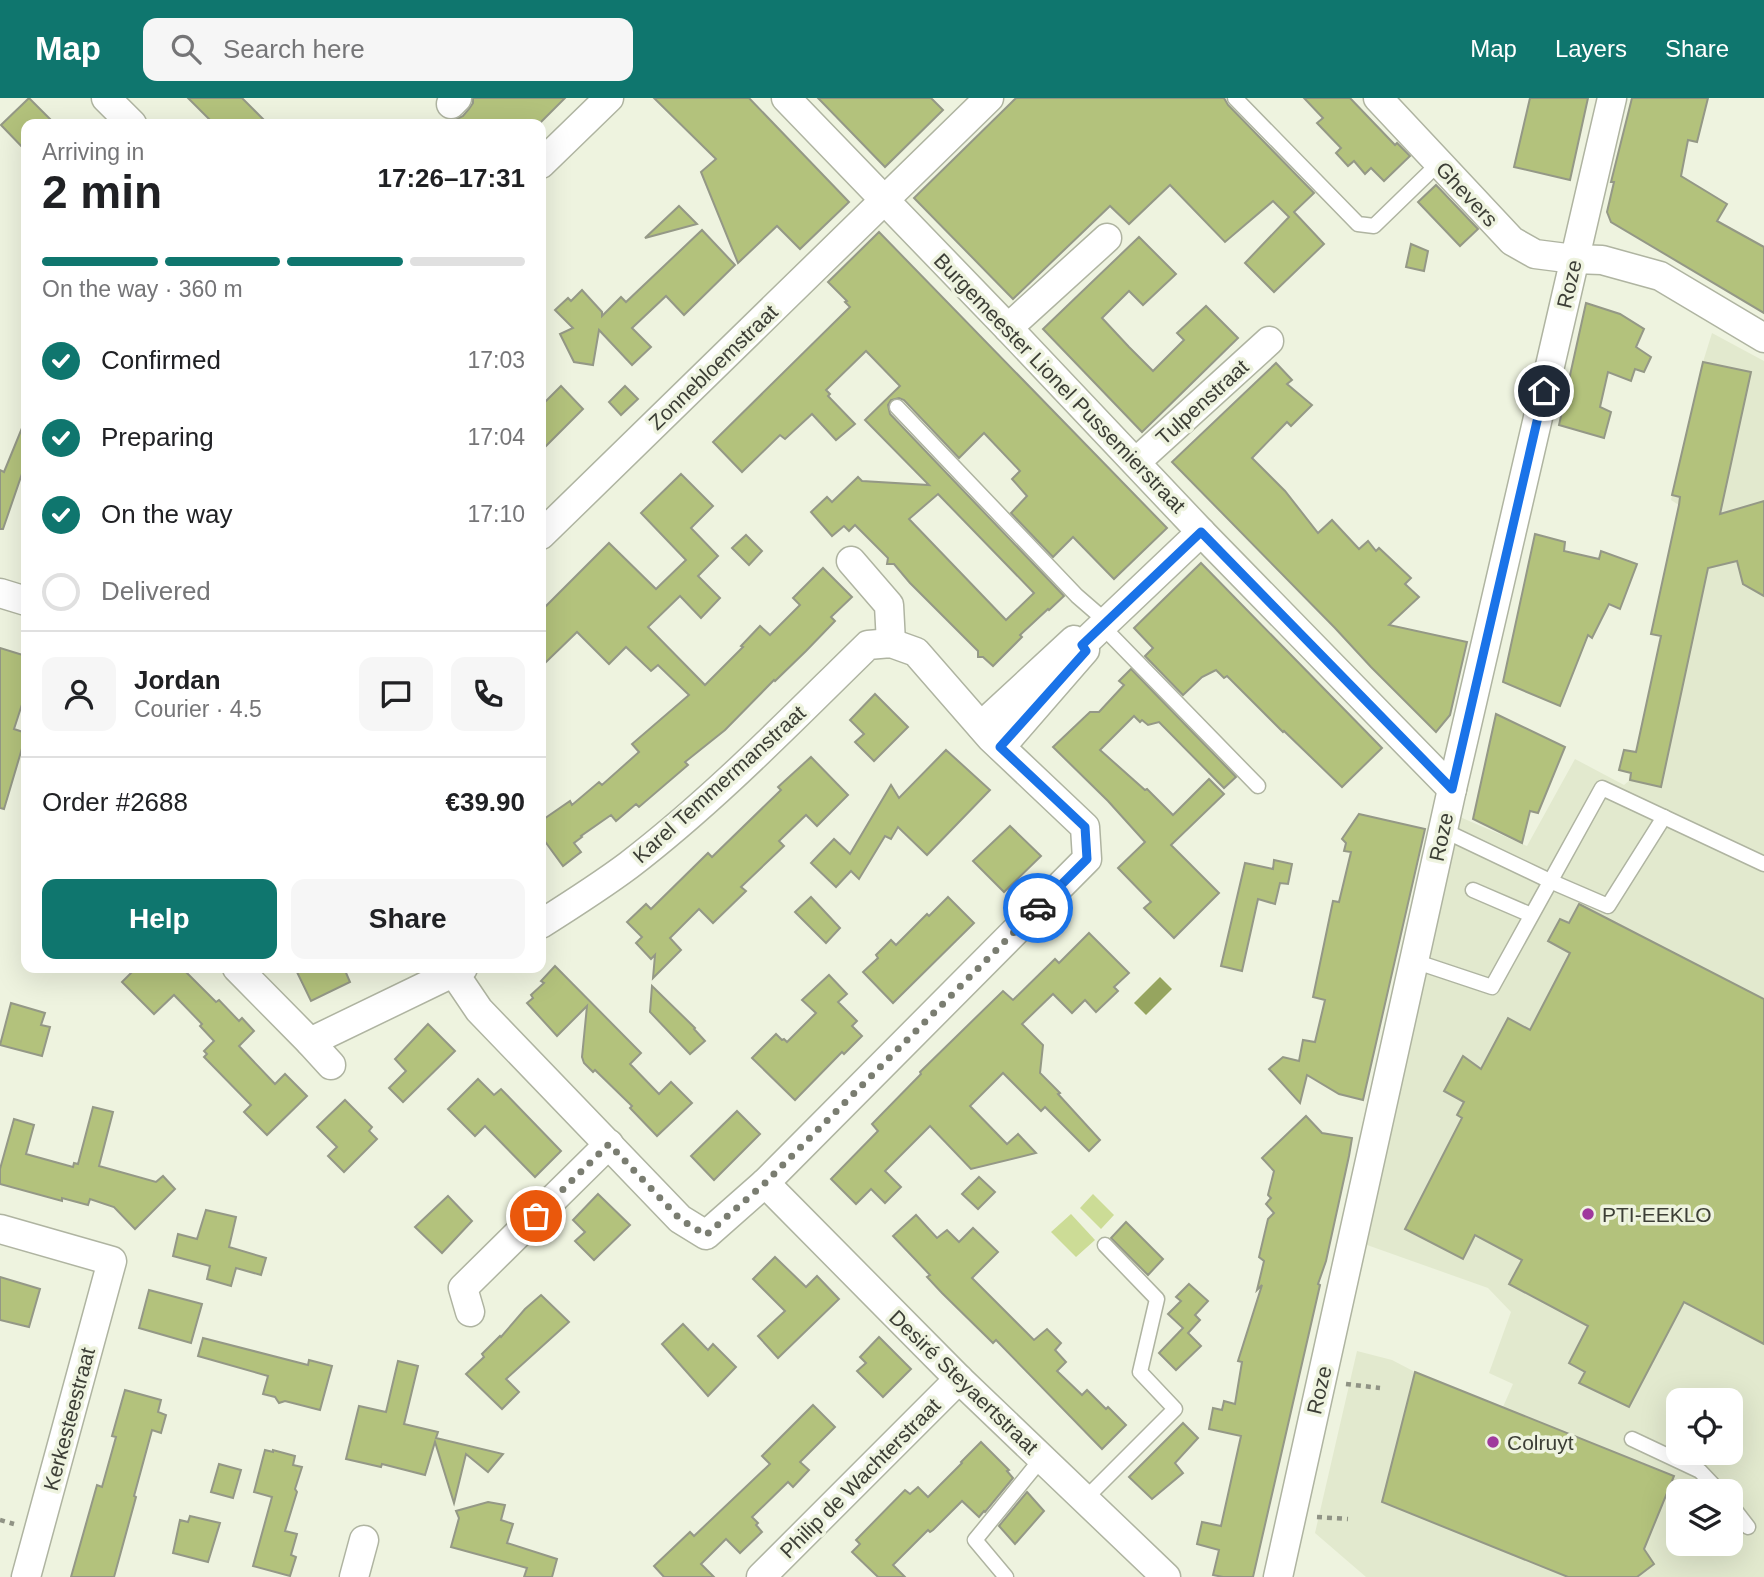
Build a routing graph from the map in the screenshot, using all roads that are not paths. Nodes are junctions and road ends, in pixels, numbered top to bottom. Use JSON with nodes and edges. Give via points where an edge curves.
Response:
{"nodes":[{"id":1,"x":106,"y":98,"type":"edge"},
{"id":2,"x":609,"y":98,"type":"edge"},
{"id":3,"x":786,"y":98,"type":"edge"},
{"id":4,"x":989,"y":98,"type":"edge"},
{"id":5,"x":1235,"y":98,"type":"edge"},
{"id":6,"x":1378,"y":98,"type":"edge"},
{"id":7,"x":1612,"y":98,"type":"edge"},
{"id":8,"x":127,"y":119,"type":"edge"},
{"id":9,"x":546,"y":159,"type":"edge"},
{"id":10,"x":1439,"y":163,"type":"junction"},
{"id":11,"x":885,"y":200,"type":"junction"},
{"id":12,"x":1107,"y":238,"type":"dead end"},
{"id":13,"x":1574,"y":259,"type":"junction"},
{"id":14,"x":1009,"y":328,"type":"junction"},
{"id":15,"x":1764,"y":338,"type":"edge"},
{"id":16,"x":1269,"y":341,"type":"dead end"},
{"id":17,"x":897,"y":407,"type":"dead end"},
{"id":18,"x":1136,"y":462,"type":"junction"},
{"id":19,"x":546,"y":530,"type":"edge"},
{"id":20,"x":1201,"y":532,"type":"junction"},
{"id":21,"x":851,"y":561,"type":"dead end"},
{"id":22,"x":0,"y":593,"type":"edge"},
{"id":23,"x":21,"y":599,"type":"edge"},
{"id":24,"x":1097,"y":631,"type":"junction"},
{"id":25,"x":891,"y":643,"type":"junction"},
{"id":26,"x":981,"y":726,"type":"junction"},
{"id":27,"x":1000,"y":747,"type":"junction"},
{"id":28,"x":1258,"y":786,"type":"dead end"},
{"id":29,"x":1452,"y":789,"type":"junction"},
{"id":30,"x":1664,"y":817,"type":"junction"},
{"id":31,"x":1443,"y":830,"type":"junction"},
{"id":32,"x":1764,"y":864,"type":"edge"},
{"id":33,"x":1550,"y":881,"type":"junction"},
{"id":34,"x":1473,"y":890,"type":"dead end"},
{"id":35,"x":1531,"y":915,"type":"junction"},
{"id":36,"x":546,"y":921,"type":"edge"},
{"id":37,"x":1414,"y":961,"type":"junction"},
{"id":38,"x":242,"y":973,"type":"edge"},
{"id":39,"x":453,"y":973,"type":"edge"},
{"id":40,"x":460,"y":973,"type":"edge"},
{"id":41,"x":310,"y":1042,"type":"junction"},
{"id":42,"x":331,"y":1065,"type":"dead end"},
{"id":43,"x":609,"y":1144,"type":"junction"},
{"id":44,"x":765,"y":1183,"type":"junction"},
{"id":45,"x":0,"y":1229,"type":"edge"},
{"id":46,"x":1105,"y":1245,"type":"dead end"},
{"id":47,"x":470,"y":1312,"type":"dead end"},
{"id":48,"x":959,"y":1379,"type":"junction"},
{"id":49,"x":1632,"y":1439,"type":"dead end"},
{"id":50,"x":1042,"y":1458,"type":"junction"},
{"id":51,"x":1708,"y":1479,"type":"edge"},
{"id":52,"x":1085,"y":1499,"type":"junction"},
{"id":53,"x":1743,"y":1521,"type":"edge"},
{"id":54,"x":1748,"y":1527,"type":"dead end"},
{"id":55,"x":365,"y":1540,"type":"dead end"},
{"id":56,"x":26,"y":1577,"type":"edge"},
{"id":57,"x":354,"y":1577,"type":"edge"},
{"id":58,"x":761,"y":1577,"type":"edge"},
{"id":59,"x":1006,"y":1577,"type":"edge"},
{"id":60,"x":1166,"y":1577,"type":"edge"},
{"id":61,"x":1278,"y":1577,"type":"edge"}],
"edges":[{"from":1,"to":8,"type":"street"},
{"from":2,"to":9,"type":"street"},
{"from":3,"to":11,"type":"street","name":"Burgemeester Lionel Pussemierstraat"},
{"from":4,"to":11,"type":"street","name":"Zonnebloemstraat"},
{"from":5,"to":10,"type":"lane","via":[[1358,224],[1374,226]]},
{"from":6,"to":10,"type":"street","name":"Ghevers"},
{"from":7,"to":13,"type":"street","name":"Roze"},
{"from":10,"to":13,"type":"street","name":"Ghevers","via":[[1512,241],[1535,254]]},
{"from":11,"to":14,"type":"street","name":"Burgemeester Lionel Pussemierstraat"},
{"from":11,"to":19,"type":"street","name":"Zonnebloemstraat"},
{"from":12,"to":14,"type":"street"},
{"from":13,"to":15,"type":"street","name":"Ghevers","via":[[1602,260],[1660,275]]},
{"from":13,"to":29,"type":"street","name":"Roze"},
{"from":14,"to":18,"type":"street","name":"Burgemeester Lionel Pussemierstraat"},
{"from":16,"to":18,"type":"street","name":"Tulpenstraat"},
{"from":17,"to":24,"type":"lane","via":[[1077,596]]},
{"from":18,"to":20,"type":"street","name":"Burgemeester Lionel Pussemierstraat"},
{"from":20,"to":24,"type":"street"},
{"from":20,"to":29,"type":"street","name":"Burgemeester Lionel Pussemierstraat"},
{"from":21,"to":25,"type":"street","via":[[889,605]]},
{"from":22,"to":23,"type":"street"},
{"from":24,"to":26,"type":"street","via":[[1074,640]]},
{"from":24,"to":27,"type":"street","via":[[1086,651]]},
{"from":24,"to":28,"type":"lane"},
{"from":25,"to":26,"type":"street","via":[[916,652]]},
{"from":25,"to":36,"type":"street","name":"Karel Temmermanstraat","via":[[868,645],[689,816],[628,865]]},
{"from":26,"to":27,"type":"street"},
{"from":27,"to":44,"type":"street","via":[[1085,827],[1087,859]]},
{"from":29,"to":31,"type":"street","name":"Roze"},
{"from":30,"to":32,"type":"lane"},
{"from":30,"to":33,"type":"lane","via":[[1608,906]]},
{"from":30,"to":33,"type":"lane","via":[[1602,788]]},
{"from":31,"to":33,"type":"lane"},
{"from":31,"to":37,"type":"street","name":"Roze"},
{"from":33,"to":35,"type":"lane"},
{"from":34,"to":35,"type":"lane"},
{"from":35,"to":37,"type":"lane","via":[[1492,987]]},
{"from":37,"to":61,"type":"street","name":"Roze"},
{"from":38,"to":41,"type":"street"},
{"from":39,"to":41,"type":"street"},
{"from":40,"to":43,"type":"street","via":[[478,1010]]},
{"from":41,"to":42,"type":"street"},
{"from":43,"to":44,"type":"street","via":[[680,1219],[706,1235]]},
{"from":43,"to":47,"type":"street","via":[[463,1288]]},
{"from":44,"to":48,"type":"street","name":"Desiré Steyaertstraat"},
{"from":45,"to":56,"type":"street","name":"Kerkesteestraat","via":[[112,1261]]},
{"from":46,"to":52,"type":"lane","via":[[1157,1299],[1140,1372],[1175,1409]]},
{"from":48,"to":50,"type":"street","name":"Desiré Steyaertstraat"},
{"from":48,"to":58,"type":"street","name":"Philip de Wachterstraat"},
{"from":49,"to":51,"type":"lane","via":[[1700,1471]]},
{"from":50,"to":52,"type":"street","name":"Desiré Steyaertstraat"},
{"from":50,"to":59,"type":"lane","via":[[975,1540]]},
{"from":52,"to":60,"type":"street","name":"Desiré Steyaertstraat"},
{"from":53,"to":54,"type":"lane"},
{"from":55,"to":57,"type":"street"}]}
